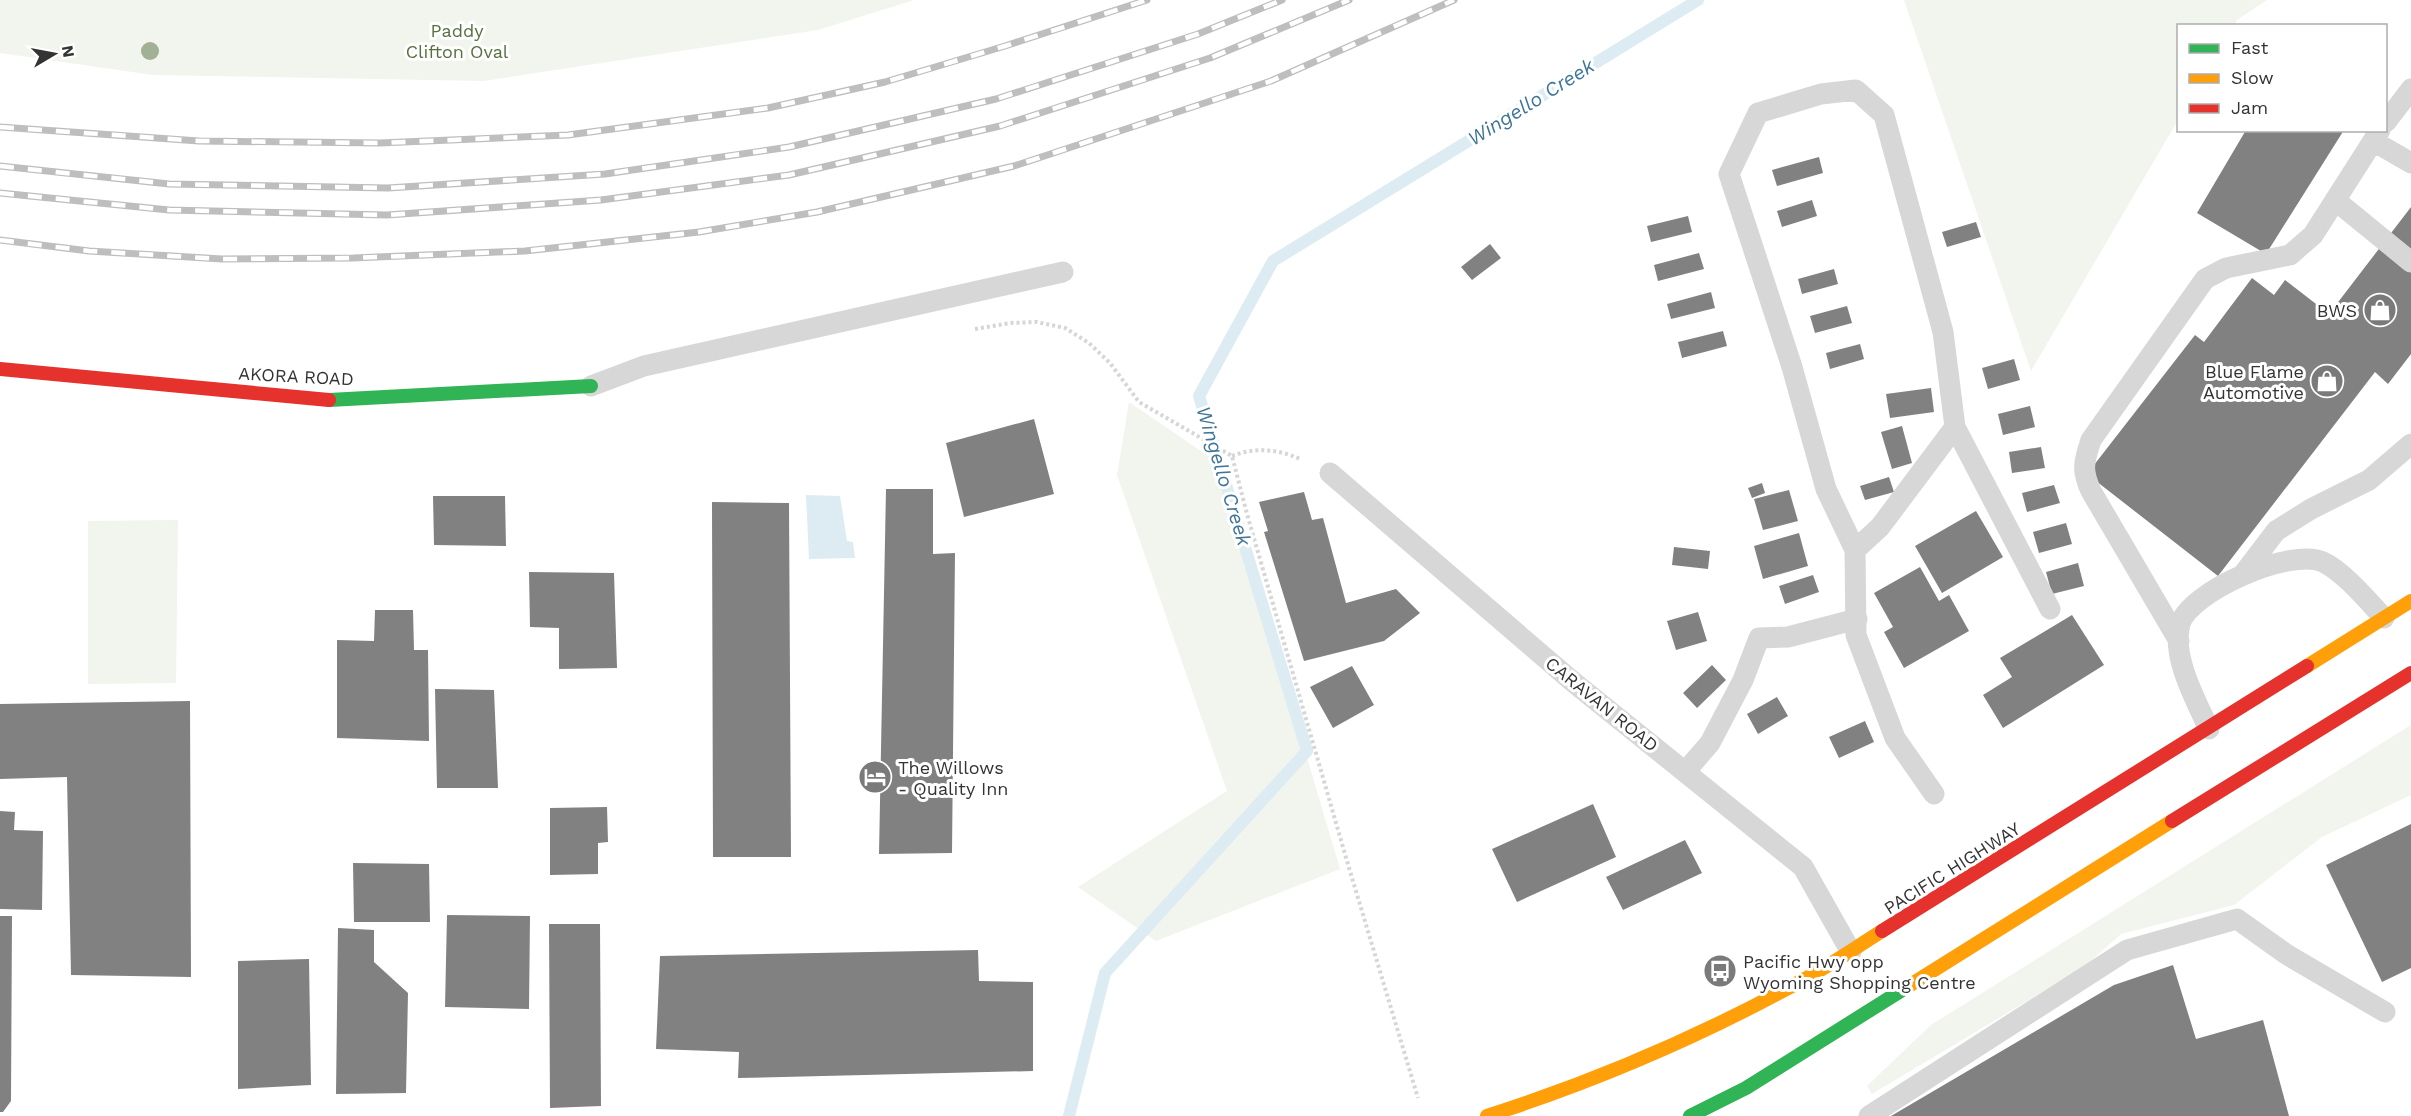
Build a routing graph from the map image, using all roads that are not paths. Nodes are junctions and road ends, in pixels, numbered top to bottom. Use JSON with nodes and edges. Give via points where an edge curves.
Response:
{"nodes":[{"id":1,"x":2411,"y":89,"type":"edge"},
{"id":2,"x":2387,"y":119,"type":"edge"},
{"id":3,"x":2376,"y":136,"type":"edge"},
{"id":4,"x":2411,"y":163,"type":"edge"},
{"id":5,"x":2335,"y":200,"type":"junction"},
{"id":6,"x":2411,"y":262,"type":"edge"},
{"id":7,"x":1063,"y":272,"type":"dead end"},
{"id":8,"x":0,"y":369,"type":"edge"},
{"id":9,"x":591,"y":386,"type":"joint"},
{"id":10,"x":1955,"y":427,"type":"junction"},
{"id":11,"x":2411,"y":444,"type":"edge"},
{"id":12,"x":1330,"y":473,"type":"road end"},
{"id":13,"x":1855,"y":550,"type":"junction"},
{"id":14,"x":2244,"y":574,"type":"junction"},
{"id":15,"x":2411,"y":601,"type":"edge"},
{"id":16,"x":2050,"y":609,"type":"dead end"},
{"id":17,"x":2384,"y":618,"type":"junction"},
{"id":18,"x":1857,"y":619,"type":"junction"},
{"id":19,"x":2179,"y":641,"type":"junction"},
{"id":20,"x":2411,"y":673,"type":"edge"},
{"id":21,"x":2209,"y":729,"type":"junction"},
{"id":22,"x":1685,"y":772,"type":"junction"},
{"id":23,"x":1934,"y":794,"type":"dead end"},
{"id":24,"x":1851,"y":952,"type":"junction"},
{"id":25,"x":2385,"y":1012,"type":"dead end"},
{"id":26,"x":1487,"y":1116,"type":"edge"},
{"id":27,"x":1690,"y":1116,"type":"edge"},
{"id":28,"x":1869,"y":1116,"type":"edge"}],
"edges":[{"from":1,"to":2,"type":"lane"},
{"from":3,"to":4,"type":"lane"},
{"from":3,"to":5,"type":"lane"},
{"from":5,"to":6,"type":"lane"},
{"from":5,"to":19,"type":"lane","via":[[2313,235],[2290,255],[2226,268],[2205,279],[2091,440],[2083,465],[2091,491]]},
{"from":7,"to":9,"type":"lane","via":[[644,366]]},
{"from":8,"to":9,"type":"main road","name":"AKORA ROAD","via":[[324,400]]},
{"from":10,"to":13,"type":"lane","via":[[1880,527]]},
{"from":10,"to":13,"type":"lane","via":[[1943,332],[1884,115],[1856,90],[1821,94],[1758,112],[1729,174],[1792,367],[1826,489]]},
{"from":10,"to":16,"type":"lane"},
{"from":11,"to":14,"type":"lane","via":[[2369,480],[2276,531]]},
{"from":12,"to":22,"type":"lane","name":"CARAVAN ROAD","via":[[1572,681]]},
{"from":13,"to":18,"type":"lane"},
{"from":14,"to":17,"type":"lane","via":[[2276,562],[2323,562]]},
{"from":14,"to":19,"type":"lane","via":[[2188,608],[2180,624]]},
{"from":15,"to":17,"type":"main road","name":"PACIFIC HIGHWAY"},
{"from":17,"to":21,"type":"main road","name":"PACIFIC HIGHWAY"},
{"from":18,"to":22,"type":"lane","via":[[1788,637],[1759,638],[1743,680],[1710,743]]},
{"from":18,"to":23,"type":"lane","via":[[1856,635],[1895,738]]},
{"from":19,"to":21,"type":"lane","via":[[2186,680]]},
{"from":20,"to":27,"type":"main road","via":[[1775,1071]]},
{"from":21,"to":24,"type":"main road","name":"PACIFIC HIGHWAY"},
{"from":22,"to":24,"type":"lane","name":"CARAVAN ROAD","via":[[1803,867]]},
{"from":24,"to":26,"type":"main road","name":"PACIFIC HIGHWAY","via":[[1750,1009],[1663,1050]]},
{"from":25,"to":28,"type":"lane","via":[[2286,954],[2236,919],[2127,950]]}]}
